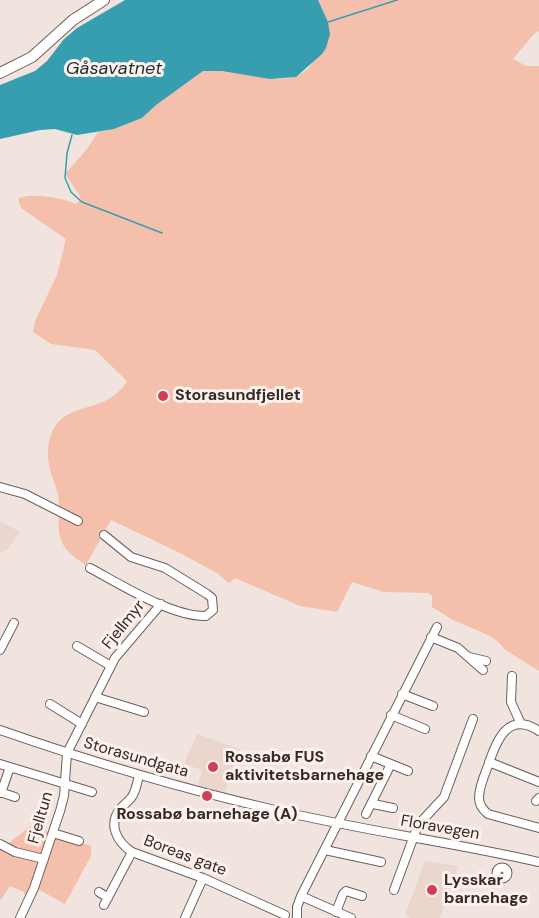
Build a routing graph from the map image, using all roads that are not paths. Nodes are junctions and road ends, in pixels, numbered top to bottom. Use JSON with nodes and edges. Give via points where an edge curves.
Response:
{"nodes":[{"id":1,"x":104,"y":0,"type":"edge"},
{"id":2,"x":0,"y":73,"type":"edge"},
{"id":3,"x":1,"y":484,"type":"edge"},
{"id":4,"x":78,"y":521,"type":"dead end"},
{"id":5,"x":104,"y":535,"type":"dead end"},
{"id":6,"x":90,"y":568,"type":"dead end"},
{"id":7,"x":161,"y":604,"type":"junction"},
{"id":8,"x":14,"y":623,"type":"dead end"},
{"id":9,"x":438,"y":627,"type":"dead end"},
{"id":10,"x":431,"y":637,"type":"junction"},
{"id":11,"x":77,"y":646,"type":"dead end"},
{"id":12,"x":0,"y":650,"type":"edge"},
{"id":13,"x":111,"y":666,"type":"junction"},
{"id":14,"x":484,"y":666,"type":"dead end"},
{"id":15,"x":512,"y":676,"type":"dead end"},
{"id":16,"x":402,"y":694,"type":"junction"},
{"id":17,"x":95,"y":697,"type":"junction"},
{"id":18,"x":50,"y":704,"type":"dead end"},
{"id":19,"x":433,"y":706,"type":"dead end"},
{"id":20,"x":144,"y":712,"type":"dead end"},
{"id":21,"x":391,"y":715,"type":"junction"},
{"id":22,"x":473,"y":719,"type":"dead end"},
{"id":23,"x":82,"y":724,"type":"junction"},
{"id":24,"x":521,"y":724,"type":"junction"},
{"id":25,"x":425,"y":729,"type":"dead end"},
{"id":26,"x":0,"y":730,"type":"edge"},
{"id":27,"x":539,"y":731,"type":"edge"},
{"id":28,"x":66,"y":753,"type":"junction"},
{"id":29,"x":371,"y":756,"type":"junction"},
{"id":30,"x":489,"y":762,"type":"junction"},
{"id":31,"x":0,"y":764,"type":"edge"},
{"id":32,"x":391,"y":764,"type":"junction"},
{"id":33,"x":10,"y":767,"type":"junction"},
{"id":34,"x":408,"y":771,"type":"dead end"},
{"id":35,"x":139,"y":776,"type":"junction"},
{"id":36,"x":539,"y":782,"type":"edge"},
{"id":37,"x":65,"y":784,"type":"junction"},
{"id":38,"x":1,"y":792,"type":"edge"},
{"id":39,"x":92,"y":792,"type":"dead end"},
{"id":40,"x":15,"y":797,"type":"dead end"},
{"id":41,"x":373,"y":804,"type":"junction"},
{"id":42,"x":393,"y":808,"type":"dead end"},
{"id":43,"x":366,"y":814,"type":"dead end"},
{"id":44,"x":337,"y":823,"type":"junction"},
{"id":45,"x":539,"y":828,"type":"edge"},
{"id":46,"x":53,"y":833,"type":"junction"},
{"id":47,"x":412,"y":838,"type":"junction"},
{"id":48,"x":79,"y":841,"type":"dead end"},
{"id":49,"x":0,"y":844,"type":"edge"},
{"id":50,"x":325,"y":850,"type":"junction"},
{"id":51,"x":132,"y":852,"type":"junction"},
{"id":52,"x":44,"y":859,"type":"junction"},
{"id":53,"x":381,"y":862,"type":"dead end"},
{"id":54,"x":539,"y":862,"type":"edge"},
{"id":55,"x":203,"y":878,"type":"junction"},
{"id":56,"x":394,"y":890,"type":"dead end"},
{"id":57,"x":99,"y":892,"type":"dead end"},
{"id":58,"x":301,"y":896,"type":"junction"},
{"id":59,"x":362,"y":897,"type":"dead end"},
{"id":60,"x":336,"y":912,"type":"junction"},
{"id":61,"x":278,"y":915,"type":"edge"},
{"id":62,"x":20,"y":918,"type":"edge"},
{"id":63,"x":185,"y":918,"type":"edge"},
{"id":64,"x":297,"y":918,"type":"edge"},
{"id":65,"x":351,"y":918,"type":"edge"}],
"edges":[{"from":1,"to":2,"type":"main road","via":[[73,20],[32,57]]},
{"from":3,"to":4,"type":"street"},
{"from":5,"to":7,"type":"street","via":[[131,557],[165,568],[207,594],[214,604],[210,614],[198,616]]},
{"from":6,"to":7,"type":"street"},
{"from":7,"to":13,"type":"street","name":"Fjellmyr"},
{"from":8,"to":12,"type":"street"},
{"from":9,"to":10,"type":"street"},
{"from":10,"to":14,"type":"street","via":[[452,645]]},
{"from":10,"to":16,"type":"street"},
{"from":11,"to":13,"type":"street","name":"Fjellmyr"},
{"from":13,"to":17,"type":"street","name":"Fjellmyr"},
{"from":15,"to":24,"type":"street","via":[[511,702]]},
{"from":16,"to":19,"type":"street"},
{"from":16,"to":21,"type":"street"},
{"from":17,"to":20,"type":"street"},
{"from":17,"to":23,"type":"street","name":"Fjellmyr"},
{"from":18,"to":23,"type":"street"},
{"from":21,"to":25,"type":"street"},
{"from":21,"to":29,"type":"street"},
{"from":22,"to":47,"type":"street","via":[[444,797],[420,821]]},
{"from":23,"to":28,"type":"street","name":"Fjellmyr"},
{"from":24,"to":27,"type":"street"},
{"from":24,"to":30,"type":"street","via":[[500,736]]},
{"from":26,"to":28,"type":"street","name":"Storasundgata"},
{"from":28,"to":35,"type":"street","name":"Storasundgata"},
{"from":28,"to":37,"type":"street","name":"Fjelltun"},
{"from":29,"to":32,"type":"street"},
{"from":29,"to":44,"type":"street"},
{"from":30,"to":36,"type":"street"},
{"from":30,"to":45,"type":"street","via":[[479,795],[482,808],[493,816]]},
{"from":31,"to":33,"type":"street","name":"Fjelltun"},
{"from":32,"to":34,"type":"street"},
{"from":32,"to":41,"type":"street"},
{"from":33,"to":37,"type":"street","name":"Fjelltun"},
{"from":33,"to":38,"type":"street"},
{"from":35,"to":44,"type":"street","name":"Storasundgata"},
{"from":35,"to":51,"type":"street","name":"Boreas gate","via":[[132,797],[118,811],[114,826],[119,840]]},
{"from":37,"to":39,"type":"street","name":"Fjelltun"},
{"from":37,"to":46,"type":"street","name":"Fjelltun"},
{"from":38,"to":40,"type":"street"},
{"from":41,"to":42,"type":"street"},
{"from":41,"to":43,"type":"street"},
{"from":44,"to":47,"type":"street","name":"Floravegen"},
{"from":44,"to":50,"type":"street"},
{"from":46,"to":48,"type":"street"},
{"from":46,"to":52,"type":"street","name":"Fjelltun"},
{"from":47,"to":54,"type":"street","name":"Floravegen"},
{"from":47,"to":56,"type":"street"},
{"from":49,"to":52,"type":"street","name":"Fjelltun"},
{"from":50,"to":53,"type":"street"},
{"from":50,"to":58,"type":"street"},
{"from":51,"to":55,"type":"street","name":"Boreas gate"},
{"from":51,"to":57,"type":"street","via":[[106,901]]},
{"from":52,"to":62,"type":"street","name":"Fjelltun"},
{"from":55,"to":61,"type":"street","name":"Boreas gate"},
{"from":55,"to":63,"type":"street"},
{"from":58,"to":60,"type":"street"},
{"from":58,"to":64,"type":"street"},
{"from":59,"to":60,"type":"street","via":[[346,891]]},
{"from":60,"to":65,"type":"street"}]}
